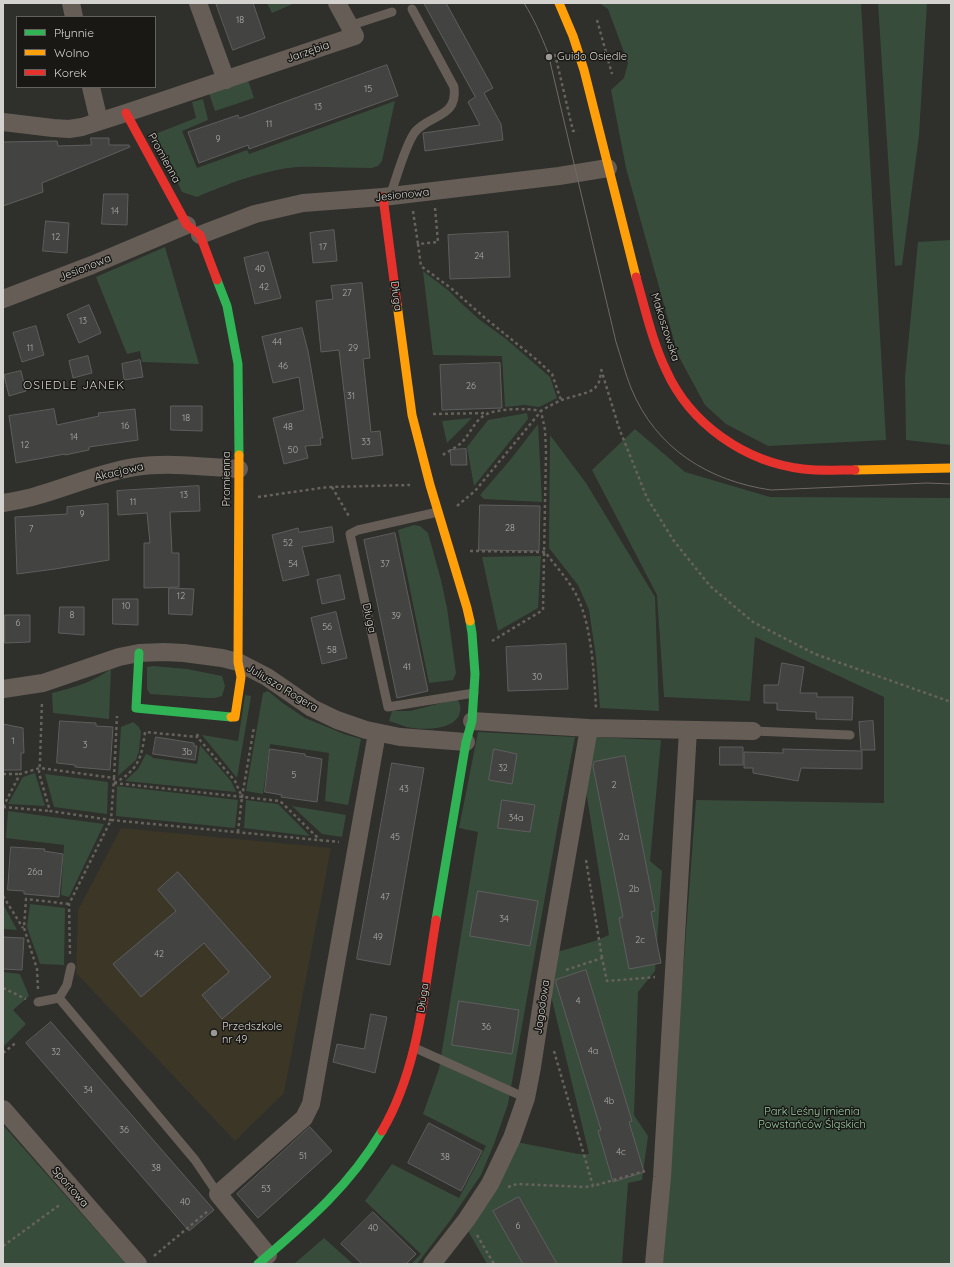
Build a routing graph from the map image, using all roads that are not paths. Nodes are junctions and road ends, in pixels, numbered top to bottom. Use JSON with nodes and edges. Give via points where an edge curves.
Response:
{"nodes":[{"id":1,"x":71,"y":3,"type":"edge"},
{"id":2,"x":198,"y":3,"type":"edge"},
{"id":3,"x":336,"y":3,"type":"edge"},
{"id":4,"x":559,"y":3,"type":"edge"},
{"id":5,"x":412,"y":9,"type":"dead end"},
{"id":6,"x":392,"y":12,"type":"dead end"},
{"id":7,"x":74,"y":16,"type":"edge"},
{"id":8,"x":349,"y":26,"type":"junction"},
{"id":9,"x":226,"y":80,"type":"junction"},
{"id":10,"x":91,"y":88,"type":"edge"},
{"id":11,"x":126,"y":113,"type":"junction"},
{"id":12,"x":100,"y":121,"type":"junction"},
{"id":13,"x":3,"y":122,"type":"edge"},
{"id":14,"x":608,"y":168,"type":"junction"},
{"id":15,"x":387,"y":197,"type":"junction"},
{"id":16,"x":194,"y":230,"type":"junction"},
{"id":17,"x":3,"y":299,"type":"edge"},
{"id":18,"x":951,"y":468,"type":"edge"},
{"id":19,"x":239,"y":469,"type":"junction"},
{"id":20,"x":3,"y":503,"type":"edge"},
{"id":21,"x":439,"y":516,"type":"junction"},
{"id":22,"x":139,"y":653,"type":"junction"},
{"id":23,"x":238,"y":662,"type":"junction"},
{"id":24,"x":3,"y":689,"type":"edge"},
{"id":25,"x":474,"y":693,"type":"junction"},
{"id":26,"x":472,"y":721,"type":"junction"},
{"id":27,"x":593,"y":728,"type":"junction"},
{"id":28,"x":688,"y":730,"type":"junction"},
{"id":29,"x":753,"y":732,"type":"joint"},
{"id":30,"x":377,"y":733,"type":"junction"},
{"id":31,"x":850,"y":735,"type":"dead end"},
{"id":32,"x":466,"y":742,"type":"junction"},
{"id":33,"x":71,"y":967,"type":"road end"},
{"id":34,"x":59,"y":998,"type":"junction"},
{"id":35,"x":38,"y":1002,"type":"road end"},
{"id":36,"x":415,"y":1048,"type":"junction"},
{"id":37,"x":526,"y":1098,"type":"junction"},
{"id":38,"x":3,"y":1109,"type":"edge"},
{"id":39,"x":220,"y":1197,"type":"junction"},
{"id":40,"x":145,"y":1260,"type":"edge"},
{"id":41,"x":263,"y":1260,"type":"edge"},
{"id":42,"x":432,"y":1264,"type":"edge"},
{"id":43,"x":654,"y":1264,"type":"edge"}],
"edges":[{"from":1,"to":7,"type":"street"},
{"from":2,"to":9,"type":"street"},
{"from":3,"to":8,"type":"street"},
{"from":4,"to":14,"type":"street","name":"Makoszowska","via":[[574,37]]},
{"from":5,"to":15,"type":"lane","via":[[454,86],[455,95],[452,105],[446,112],[415,132]]},
{"from":6,"to":8,"type":"lane"},
{"from":8,"to":9,"type":"street","name":"Jarzębia","via":[[355,36]]},
{"from":9,"to":11,"type":"street","name":"Jarzębia"},
{"from":10,"to":12,"type":"street"},
{"from":11,"to":12,"type":"street","name":"Jarzębia"},
{"from":11,"to":16,"type":"street","name":"Promienna"},
{"from":12,"to":13,"type":"street","name":"Jarzębia","via":[[69,129]]},
{"from":14,"to":15,"type":"street","name":"Jesionowa"},
{"from":14,"to":18,"type":"street","name":"Makoszowska","via":[[658,354],[671,382],[687,405],[713,430],[742,450],[795,468],[829,471]]},
{"from":15,"to":16,"type":"street","name":"Jesionowa","via":[[303,203]]},
{"from":15,"to":21,"type":"street","name":"Długa","via":[[412,415]]},
{"from":16,"to":17,"type":"street","name":"Jesionowa"},
{"from":16,"to":19,"type":"street","name":"Promienna","via":[[226,306],[234,336],[239,386]]},
{"from":19,"to":20,"type":"street","name":"Akacjowa","via":[[164,464],[135,467]]},
{"from":19,"to":23,"type":"street","name":"Promienna"},
{"from":21,"to":25,"type":"street","name":"Długa","via":[[467,608],[474,652]]},
{"from":21,"to":25,"type":"lane","name":"Długa","via":[[358,530],[350,534],[388,707]]},
{"from":22,"to":23,"type":"street","name":"Juliusza Rogera","via":[[184,653]]},
{"from":22,"to":23,"type":"street","name":"Promienna","via":[[136,708],[200,714],[235,717],[241,677]]},
{"from":22,"to":24,"type":"street","name":"Juliusza Rogera","via":[[119,657],[43,683]]},
{"from":23,"to":30,"type":"street","name":"Juliusza Rogera","via":[[267,677],[312,708],[337,720]]},
{"from":25,"to":26,"type":"street","name":"Długa"},
{"from":26,"to":27,"type":"street"},
{"from":26,"to":32,"type":"street","name":"Długa"},
{"from":27,"to":28,"type":"street"},
{"from":27,"to":37,"type":"street","name":"Jagodowa","via":[[546,976]]},
{"from":28,"to":29,"type":"street"},
{"from":28,"to":43,"type":"street"},
{"from":29,"to":31,"type":"lane"},
{"from":30,"to":32,"type":"street","name":"Juliusza Rogera"},
{"from":30,"to":39,"type":"street","via":[[311,1104],[304,1118]]},
{"from":32,"to":36,"type":"street","name":"Długa"},
{"from":33,"to":34,"type":"lane","via":[[67,985]]},
{"from":34,"to":35,"type":"lane"},
{"from":34,"to":39,"type":"lane","via":[[195,1160]]},
{"from":36,"to":37,"type":"lane"},
{"from":36,"to":41,"type":"street","name":"Długa","via":[[406,1079],[392,1111],[364,1158],[333,1197]]},
{"from":37,"to":42,"type":"street","name":"Jagodowa","via":[[512,1138],[490,1184]]},
{"from":38,"to":40,"type":"street","name":"Sportowa"},
{"from":39,"to":41,"type":"street","name":"Długa"}]}
